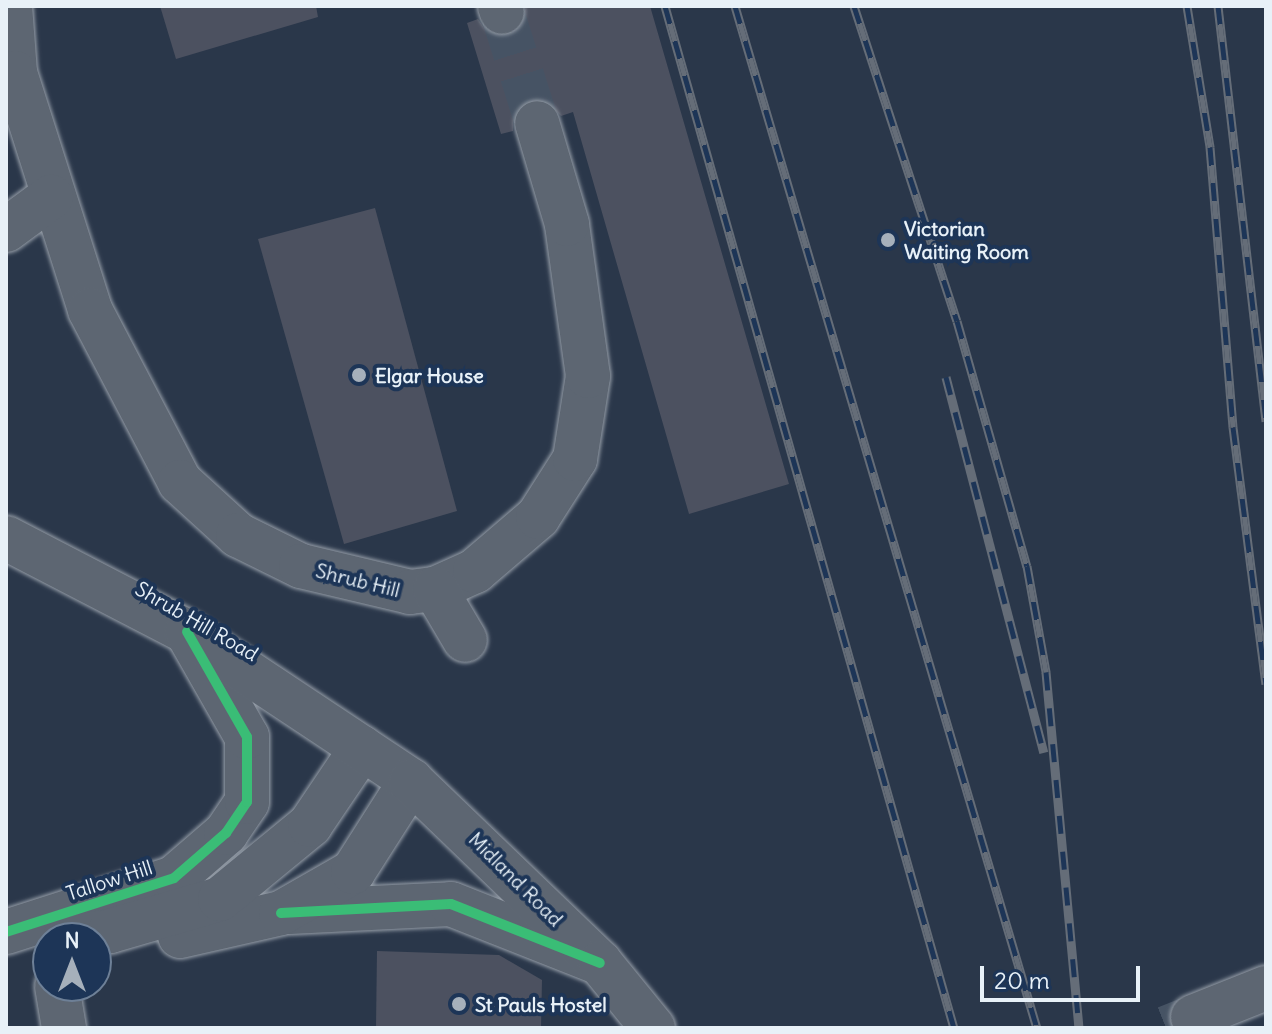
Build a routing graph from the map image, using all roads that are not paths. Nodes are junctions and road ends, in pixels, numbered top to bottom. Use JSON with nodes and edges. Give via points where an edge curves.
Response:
{"nodes":[{"id":1,"x":10,"y":6,"type":"edge"},
{"id":2,"x":537,"y":123,"type":"tunnel mouth"},
{"id":3,"x":51,"y":197,"type":"junction"},
{"id":4,"x":6,"y":230,"type":"edge"},
{"id":5,"x":6,"y":538,"type":"edge"},
{"id":6,"x":435,"y":589,"type":"junction"},
{"id":7,"x":187,"y":632,"type":"junction"},
{"id":8,"x":465,"y":640,"type":"dead end"},
{"id":9,"x":362,"y":748,"type":"junction"},
{"id":10,"x":411,"y":781,"type":"junction"},
{"id":11,"x":281,"y":913,"type":"junction"},
{"id":12,"x":112,"y":930,"type":"edge"},
{"id":13,"x":112,"y":931,"type":"edge"},
{"id":14,"x":6,"y":932,"type":"edge"},
{"id":15,"x":32,"y":943,"type":"edge"},
{"id":16,"x":6,"y":947,"type":"edge"},
{"id":17,"x":600,"y":963,"type":"junction"},
{"id":18,"x":1266,"y":988,"type":"edge"},
{"id":19,"x":60,"y":1002,"type":"edge"},
{"id":20,"x":1193,"y":1017,"type":"tunnel mouth"},
{"id":21,"x":64,"y":1028,"type":"edge"},
{"id":22,"x":653,"y":1028,"type":"edge"}],
"edges":[{"from":1,"to":3,"type":"street","name":"Shrub Hill","via":[[15,73]]},
{"from":2,"to":6,"type":"street","name":"Shrub Hill","via":[[567,224],[588,376],[575,459],[538,517],[475,571]]},
{"from":3,"to":4,"type":"street"},
{"from":3,"to":6,"type":"street","name":"Shrub Hill","via":[[90,310],[180,482],[238,535],[301,566],[410,592]]},
{"from":5,"to":7,"type":"street","name":"Shrub Hill Road"},
{"from":6,"to":8,"type":"street"},
{"from":7,"to":9,"type":"street","name":"Shrub Hill Road"},
{"from":7,"to":14,"type":"street","name":"Tallow Hill","via":[[247,737],[247,802],[226,833],[174,878]]},
{"from":9,"to":10,"type":"street","name":"Midland Road"},
{"from":9,"to":12,"type":"street","via":[[310,825],[220,899]]},
{"from":10,"to":11,"type":"street","via":[[353,872]]},
{"from":10,"to":17,"type":"street","name":"Midland Road"},
{"from":11,"to":13,"type":"street","via":[[179,936]]},
{"from":11,"to":17,"type":"street","via":[[451,904]]},
{"from":15,"to":16,"type":"street"},
{"from":17,"to":22,"type":"street","name":"Midland Road"},
{"from":18,"to":20,"type":"street"},
{"from":19,"to":21,"type":"street"}]}
